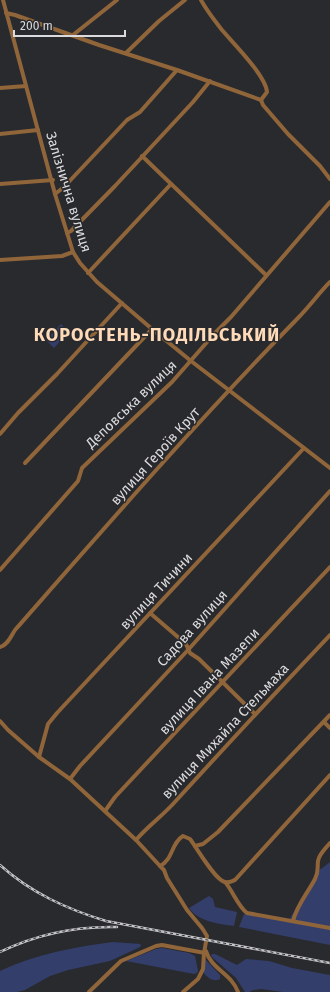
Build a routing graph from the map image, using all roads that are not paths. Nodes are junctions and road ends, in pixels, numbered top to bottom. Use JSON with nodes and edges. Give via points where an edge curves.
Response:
{"nodes":[{"id":1,"x":3,"y":0,"type":"edge"},
{"id":2,"x":117,"y":0,"type":"edge"},
{"id":3,"x":185,"y":0,"type":"edge"},
{"id":4,"x":201,"y":0,"type":"edge"},
{"id":5,"x":4,"y":10,"type":"edge"},
{"id":6,"x":73,"y":35,"type":"junction"},
{"id":7,"x":126,"y":53,"type":"junction"},
{"id":8,"x":177,"y":70,"type":"junction"},
{"id":9,"x":210,"y":81,"type":"junction"},
{"id":10,"x":26,"y":86,"type":"junction"},
{"id":11,"x":0,"y":88,"type":"edge"},
{"id":12,"x":261,"y":100,"type":"junction"},
{"id":13,"x":38,"y":130,"type":"junction"},
{"id":14,"x":0,"y":134,"type":"edge"},
{"id":15,"x":142,"y":156,"type":"junction"},
{"id":16,"x":330,"y":178,"type":"edge"},
{"id":17,"x":52,"y":180,"type":"junction"},
{"id":18,"x":0,"y":184,"type":"edge"},
{"id":19,"x":171,"y":184,"type":"junction"},
{"id":20,"x":56,"y":194,"type":"junction"},
{"id":21,"x":330,"y":202,"type":"edge"},
{"id":22,"x":67,"y":233,"type":"junction"},
{"id":23,"x":74,"y":252,"type":"junction"},
{"id":24,"x":0,"y":260,"type":"edge"},
{"id":25,"x":88,"y":272,"type":"junction"},
{"id":26,"x":266,"y":275,"type":"junction"},
{"id":27,"x":330,"y":282,"type":"edge"},
{"id":28,"x":122,"y":303,"type":"junction"},
{"id":29,"x":152,"y":329,"type":"junction"},
{"id":30,"x":191,"y":361,"type":"junction"},
{"id":31,"x":229,"y":389,"type":"junction"},
{"id":32,"x":0,"y":434,"type":"edge"},
{"id":33,"x":304,"y":448,"type":"junction"},
{"id":34,"x":25,"y":463,"type":"dead end"},
{"id":35,"x":330,"y":468,"type":"edge"},
{"id":36,"x":330,"y":491,"type":"edge"},
{"id":37,"x":330,"y":567,"type":"edge"},
{"id":38,"x":0,"y":570,"type":"edge"},
{"id":39,"x":150,"y":613,"type":"junction"},
{"id":40,"x":330,"y":635,"type":"edge"},
{"id":41,"x":0,"y":647,"type":"edge"},
{"id":42,"x":188,"y":650,"type":"junction"},
{"id":43,"x":222,"y":683,"type":"junction"},
{"id":44,"x":255,"y":714,"type":"junction"},
{"id":45,"x":330,"y":715,"type":"edge"},
{"id":46,"x":0,"y":721,"type":"edge"},
{"id":47,"x":324,"y":722,"type":"junction"},
{"id":48,"x":330,"y":728,"type":"edge"},
{"id":49,"x":39,"y":757,"type":"junction"},
{"id":50,"x":330,"y":775,"type":"edge"},
{"id":51,"x":70,"y":779,"type":"junction"},
{"id":52,"x":105,"y":811,"type":"junction"},
{"id":53,"x":136,"y":840,"type":"junction"},
{"id":54,"x":330,"y":843,"type":"edge"},
{"id":55,"x":195,"y":846,"type":"junction"},
{"id":56,"x":160,"y":866,"type":"junction"},
{"id":57,"x":224,"y":882,"type":"junction"},
{"id":58,"x":293,"y":921,"type":"junction"},
{"id":59,"x":329,"y":927,"type":"edge"},
{"id":60,"x":205,"y":953,"type":"junction"},
{"id":61,"x":89,"y":992,"type":"edge"},
{"id":62,"x":184,"y":992,"type":"edge"},
{"id":63,"x":238,"y":992,"type":"edge"}],
"edges":[{"from":1,"to":5,"type":"street","name":"Залізнична вулиця"},
{"from":2,"to":6,"type":"street"},
{"from":3,"to":7,"type":"street"},
{"from":4,"to":12,"type":"street","via":[[267,87],[267,92]]},
{"from":5,"to":6,"type":"street"},
{"from":5,"to":10,"type":"street","name":"Залізнична вулиця"},
{"from":6,"to":7,"type":"street"},
{"from":7,"to":8,"type":"street"},
{"from":8,"to":9,"type":"street"},
{"from":8,"to":20,"type":"street","via":[[140,112],[127,120]]},
{"from":9,"to":12,"type":"street"},
{"from":9,"to":15,"type":"street"},
{"from":10,"to":11,"type":"street"},
{"from":10,"to":13,"type":"street","name":"Залізнична вулиця"},
{"from":12,"to":16,"type":"street","via":[[288,134]]},
{"from":13,"to":14,"type":"street"},
{"from":13,"to":17,"type":"street","name":"Залізнична вулиця"},
{"from":15,"to":19,"type":"street"},
{"from":15,"to":22,"type":"street"},
{"from":17,"to":18,"type":"street"},
{"from":17,"to":20,"type":"street","name":"Залізнична вулиця"},
{"from":19,"to":25,"type":"street"},
{"from":19,"to":26,"type":"street"},
{"from":20,"to":22,"type":"street","name":"Залізнична вулиця"},
{"from":21,"to":26,"type":"street","name":"Деповська вулиця"},
{"from":22,"to":23,"type":"street","name":"Залізнична вулиця"},
{"from":23,"to":24,"type":"street","via":[[62,256]]},
{"from":23,"to":25,"type":"street","name":"Залізнична вулиця"},
{"from":25,"to":28,"type":"street","name":"Залізнична вулиця"},
{"from":26,"to":30,"type":"street","name":"Деповська вулиця"},
{"from":27,"to":31,"type":"street","name":"вулиця Героїв Крут"},
{"from":28,"to":29,"type":"street","name":"Залізнична вулиця"},
{"from":28,"to":32,"type":"street"},
{"from":29,"to":30,"type":"street","name":"Залізнична вулиця"},
{"from":29,"to":34,"type":"street"},
{"from":30,"to":31,"type":"street","name":"Залізнична вулиця"},
{"from":30,"to":38,"type":"street","name":"Деповська вулиця","via":[[82,468],[78,481]]},
{"from":31,"to":33,"type":"street","name":"Залізнична вулиця"},
{"from":31,"to":41,"type":"street","name":"вулиця Героїв Крут","via":[[41,600],[7,643]]},
{"from":33,"to":35,"type":"street","name":"Залізнична вулиця"},
{"from":33,"to":39,"type":"street","name":"вулиця Тичини"},
{"from":36,"to":42,"type":"street","name":"Садова вулиця"},
{"from":37,"to":43,"type":"street","name":"вулиця Івана Мазепи"},
{"from":39,"to":42,"type":"street","via":[[186,644]]},
{"from":39,"to":49,"type":"street","name":"вулиця Тичини","via":[[48,724]]},
{"from":40,"to":44,"type":"street","name":"вулиця Михайла Стельмаха"},
{"from":42,"to":43,"type":"street"},
{"from":42,"to":51,"type":"street","name":"Садова вулиця"},
{"from":43,"to":44,"type":"street"},
{"from":43,"to":52,"type":"street","name":"вулиця Івана Мазепи","via":[[115,797]]},
{"from":44,"to":53,"type":"street","name":"вулиця Михайла Стельмаха","via":[[171,806]]},
{"from":45,"to":47,"type":"street"},
{"from":46,"to":49,"type":"street"},
{"from":47,"to":48,"type":"street"},
{"from":47,"to":55,"type":"street","via":[[218,832],[203,844]]},
{"from":49,"to":51,"type":"street"},
{"from":50,"to":57,"type":"street","via":[[235,880]]},
{"from":51,"to":52,"type":"street"},
{"from":52,"to":53,"type":"street"},
{"from":53,"to":56,"type":"street"},
{"from":54,"to":58,"type":"street","via":[[319,856],[319,870]]},
{"from":55,"to":56,"type":"street","via":[[183,836],[178,839],[167,860]]},
{"from":55,"to":57,"type":"street","via":[[206,863]]},
{"from":56,"to":60,"type":"street","via":[[187,910],[205,932]]},
{"from":57,"to":58,"type":"street","via":[[247,913]]},
{"from":58,"to":59,"type":"street"},
{"from":60,"to":61,"type":"street","via":[[156,946],[120,961]]},
{"from":60,"to":62,"type":"street","via":[[203,969],[198,979]]},
{"from":60,"to":63,"type":"street","via":[[214,965],[231,979]]}]}
